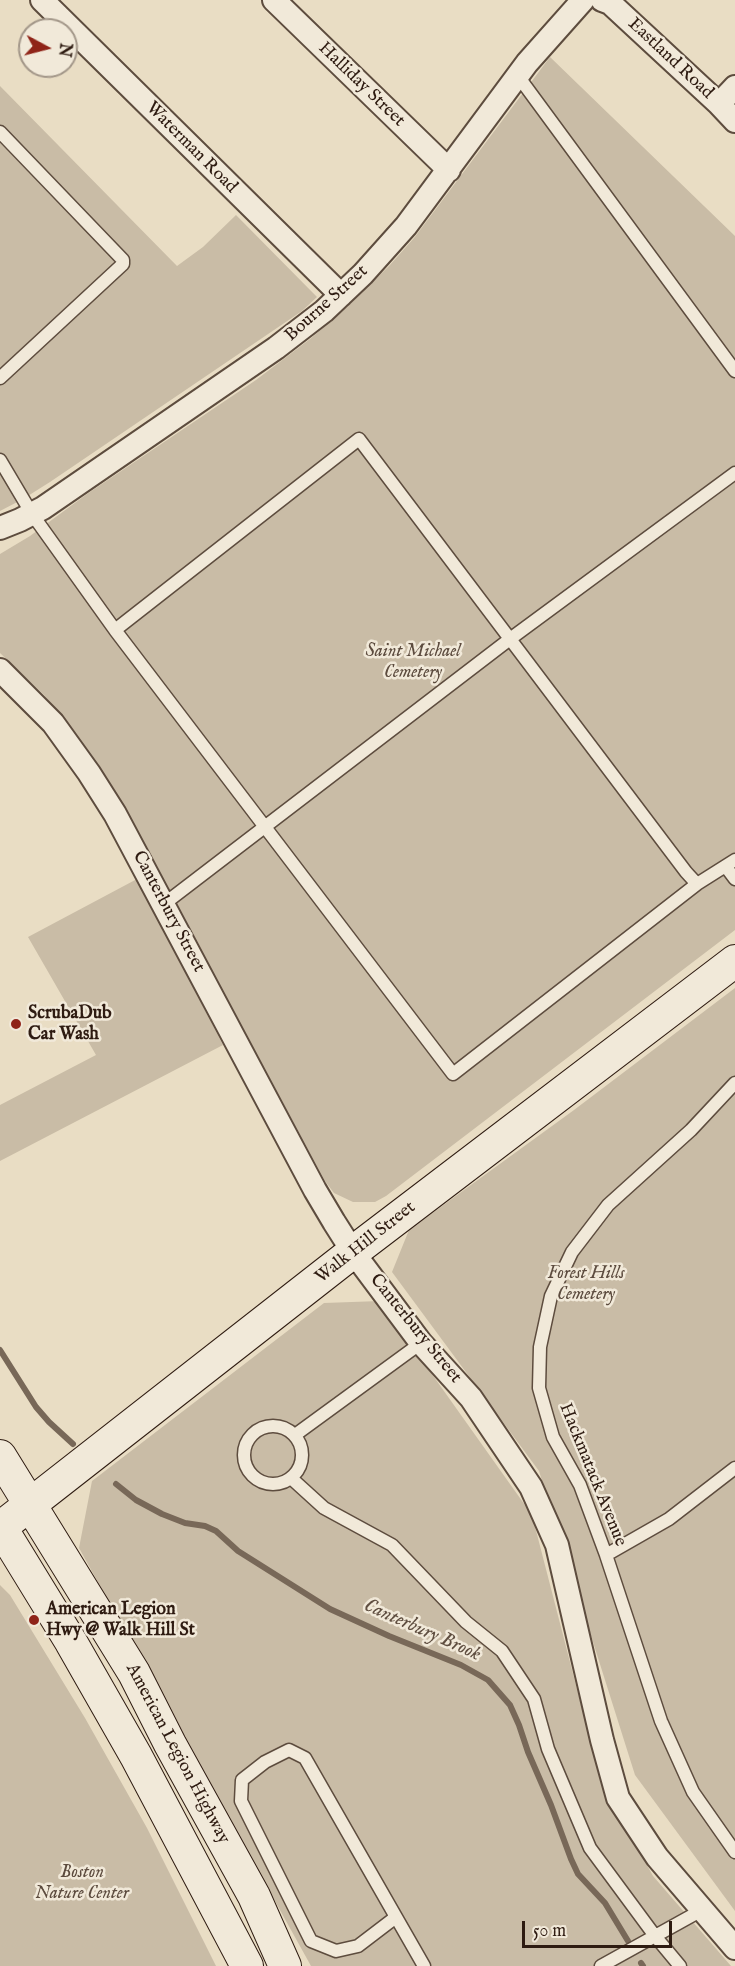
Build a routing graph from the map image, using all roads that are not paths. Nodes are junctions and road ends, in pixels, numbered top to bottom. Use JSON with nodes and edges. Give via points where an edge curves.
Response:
{"nodes":[{"id":1,"x":42,"y":0,"type":"edge"},
{"id":2,"x":274,"y":0,"type":"edge"},
{"id":3,"x":583,"y":0,"type":"edge"},
{"id":4,"x":602,"y":0,"type":"edge"},
{"id":5,"x":518,"y":76,"type":"junction"},
{"id":6,"x":735,"y":87,"type":"edge"},
{"id":7,"x":719,"y":104,"type":"junction"},
{"id":8,"x":735,"y":121,"type":"edge"},
{"id":9,"x":0,"y":132,"type":"edge"},
{"id":10,"x":449,"y":170,"type":"junction"},
{"id":11,"x":341,"y":295,"type":"junction"},
{"id":12,"x":735,"y":371,"type":"edge"},
{"id":13,"x":0,"y":378,"type":"edge"},
{"id":14,"x":0,"y":460,"type":"edge"},
{"id":15,"x":735,"y":472,"type":"edge"},
{"id":16,"x":32,"y":514,"type":"junction"},
{"id":17,"x":0,"y":528,"type":"edge"},
{"id":18,"x":115,"y":630,"type":"junction"},
{"id":19,"x":510,"y":639,"type":"junction"},
{"id":20,"x":0,"y":670,"type":"edge"},
{"id":21,"x":264,"y":828,"type":"junction"},
{"id":22,"x":731,"y":863,"type":"edge"},
{"id":23,"x":735,"y":879,"type":"edge"},
{"id":24,"x":697,"y":884,"type":"junction"},
{"id":25,"x":164,"y":904,"type":"junction"},
{"id":26,"x":735,"y":962,"type":"edge"},
{"id":27,"x":735,"y":1083,"type":"edge"},
{"id":28,"x":353,"y":1252,"type":"junction"},
{"id":29,"x":421,"y":1343,"type":"junction"},
{"id":30,"x":295,"y":1436,"type":"junction"},
{"id":31,"x":0,"y":1456,"type":"edge"},
{"id":32,"x":735,"y":1468,"type":"edge"},
{"id":33,"x":291,"y":1478,"type":"junction"},
{"id":34,"x":32,"y":1504,"type":"junction"},
{"id":35,"x":0,"y":1528,"type":"edge"},
{"id":36,"x":606,"y":1555,"type":"junction"},
{"id":37,"x":735,"y":1852,"type":"edge"},
{"id":38,"x":702,"y":1910,"type":"junction"},
{"id":39,"x":396,"y":1917,"type":"junction"},
{"id":40,"x":655,"y":1936,"type":"junction"},
{"id":41,"x":735,"y":1948,"type":"edge"},
{"id":42,"x":247,"y":1966,"type":"edge"},
{"id":43,"x":285,"y":1966,"type":"edge"},
{"id":44,"x":424,"y":1966,"type":"edge"},
{"id":45,"x":601,"y":1966,"type":"edge"},
{"id":46,"x":680,"y":1966,"type":"edge"}],
"edges":[{"from":1,"to":11,"type":"street","name":"Waterman Road"},
{"from":2,"to":10,"type":"street","name":"Halliday Street"},
{"from":3,"to":5,"type":"street","name":"Bourne Street"},
{"from":4,"to":7,"type":"street","name":"Eastland Road","via":[[610,3]]},
{"from":5,"to":10,"type":"street","name":"Bourne Street"},
{"from":5,"to":12,"type":"lane"},
{"from":6,"to":7,"type":"street","name":"Eastland Road"},
{"from":7,"to":8,"type":"street"},
{"from":9,"to":13,"type":"lane","via":[[123,260]]},
{"from":10,"to":11,"type":"street","name":"Bourne Street","via":[[393,241]]},
{"from":11,"to":16,"type":"street","name":"Bourne Street","via":[[293,336]]},
{"from":14,"to":16,"type":"lane"},
{"from":15,"to":19,"type":"lane"},
{"from":16,"to":17,"type":"street","name":"Bourne Street"},
{"from":16,"to":18,"type":"lane"},
{"from":18,"to":19,"type":"lane","via":[[359,439]]},
{"from":18,"to":21,"type":"lane"},
{"from":19,"to":21,"type":"lane"},
{"from":19,"to":24,"type":"lane"},
{"from":20,"to":25,"type":"street","name":"Canterbury Street","via":[[67,741],[115,814]]},
{"from":21,"to":24,"type":"lane","via":[[453,1074]]},
{"from":21,"to":25,"type":"lane"},
{"from":22,"to":23,"type":"lane"},
{"from":22,"to":24,"type":"lane"},
{"from":25,"to":28,"type":"street","name":"Canterbury Street","via":[[315,1190]]},
{"from":26,"to":28,"type":"main road","name":"Walk Hill Street"},
{"from":27,"to":36,"type":"lane","name":"Hackmatack Avenue","via":[[691,1130],[608,1204],[572,1252],[551,1296],[540,1347],[539,1388],[553,1437],[580,1485]]},
{"from":28,"to":29,"type":"street","name":"Canterbury Street"},
{"from":28,"to":34,"type":"main road","name":"Walk Hill Street"},
{"from":29,"to":30,"type":"lane"},
{"from":29,"to":38,"type":"street","name":"Canterbury Street","via":[[471,1398],[531,1487],[556,1545],[618,1798],[657,1857]]},
{"from":30,"to":33,"type":"lane","via":[[302,1448],[302,1458]]},
{"from":30,"to":33,"type":"lane","via":[[287,1429],[268,1426],[249,1438],[244,1455],[252,1475],[264,1482],[274,1484]]},
{"from":31,"to":34,"type":"main road","name":"American Legion Highway"},
{"from":32,"to":36,"type":"lane","via":[[669,1520]]},
{"from":33,"to":40,"type":"lane","via":[[324,1508],[392,1545],[466,1622],[502,1651],[534,1699],[548,1749],[590,1848]]},
{"from":34,"to":35,"type":"main road","name":"Walk Hill Street"},
{"from":34,"to":43,"type":"main road","name":"American Legion Highway","via":[[134,1673],[254,1896]]},
{"from":35,"to":42,"type":"main road","name":"American Legion Highway","via":[[136,1756]]},
{"from":36,"to":37,"type":"lane","name":"Hackmatack Avenue","via":[[661,1721],[693,1792]]},
{"from":38,"to":40,"type":"lane"},
{"from":38,"to":41,"type":"street","name":"Canterbury Street"},
{"from":39,"to":39,"type":"lane","via":[[305,1758],[289,1750],[265,1761],[242,1780],[241,1801],[311,1941],[336,1951],[358,1946]]},
{"from":39,"to":44,"type":"lane"},
{"from":40,"to":45,"type":"lane"},
{"from":40,"to":46,"type":"lane"}]}
